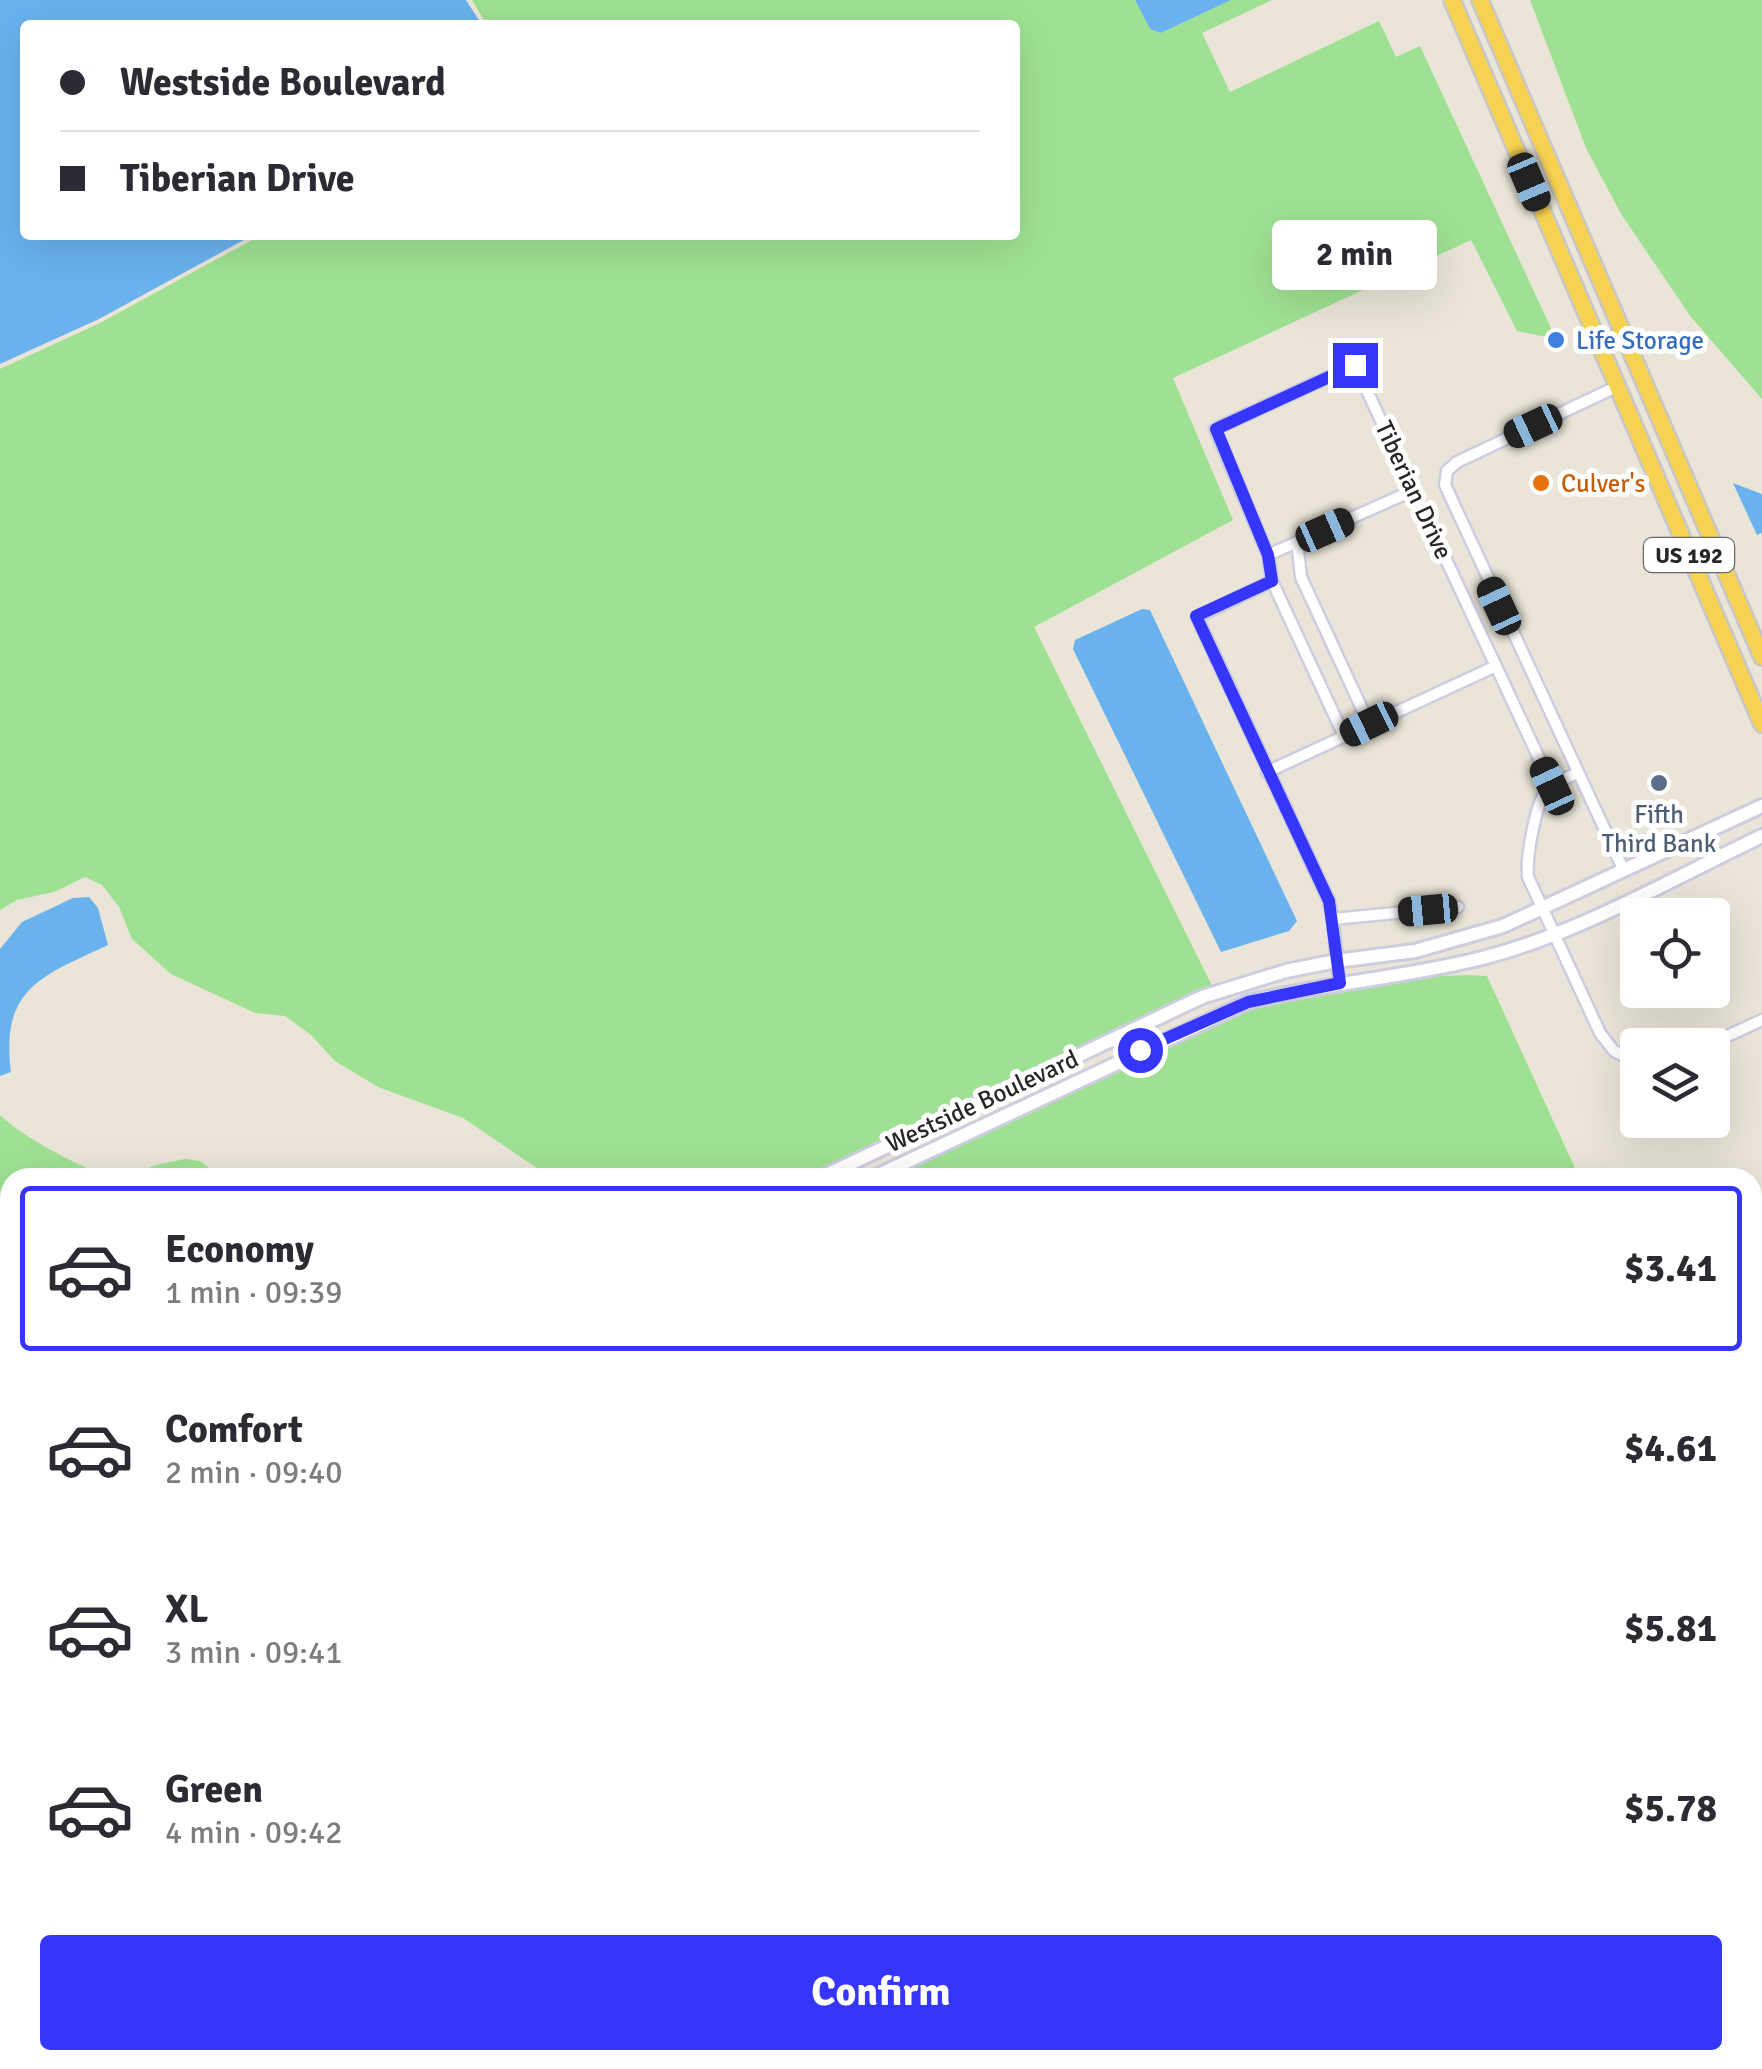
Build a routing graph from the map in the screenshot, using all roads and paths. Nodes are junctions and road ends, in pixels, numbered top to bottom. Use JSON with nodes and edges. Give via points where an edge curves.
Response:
{"nodes":[{"id":1,"x":1452,"y":0,"type":"edge"},
{"id":2,"x":1480,"y":3,"type":"edge"},
{"id":3,"x":1598,"y":343,"type":"junction"},
{"id":4,"x":1639,"y":371,"type":"junction"},
{"id":5,"x":1616,"y":387,"type":"junction"},
{"id":6,"x":1656,"y":413,"type":"junction"},
{"id":7,"x":1414,"y":490,"type":"junction"},
{"id":8,"x":1297,"y":542,"type":"junction"},
{"id":9,"x":1268,"y":555,"type":"junction"},
{"id":10,"x":1272,"y":581,"type":"junction"},
{"id":11,"x":1762,"y":657,"type":"edge"},
{"id":12,"x":1496,"y":666,"type":"junction"},
{"id":13,"x":1369,"y":724,"type":"junction"},
{"id":14,"x":1762,"y":724,"type":"edge"},
{"id":15,"x":1344,"y":736,"type":"junction"},
{"id":16,"x":1267,"y":772,"type":"junction"},
{"id":17,"x":1578,"y":774,"type":"junction"},
{"id":18,"x":1552,"y":786,"type":"junction"},
{"id":19,"x":1762,"y":806,"type":"edge"},
{"id":20,"x":1762,"y":836,"type":"edge"},
{"id":21,"x":1624,"y":871,"type":"junction"},
{"id":22,"x":1458,"y":907,"type":"dead end"},
{"id":23,"x":1542,"y":909,"type":"junction"},
{"id":24,"x":1333,"y":919,"type":"junction"},
{"id":25,"x":1555,"y":934,"type":"junction"},
{"id":26,"x":1336,"y":961,"type":"junction"},
{"id":27,"x":1340,"y":983,"type":"junction"},
{"id":28,"x":1762,"y":1020,"type":"edge"},
{"id":29,"x":1730,"y":1035,"type":"edge"},
{"id":30,"x":1620,"y":1055,"type":"edge"},
{"id":31,"x":841,"y":1168,"type":"edge"},
{"id":32,"x":893,"y":1168,"type":"edge"}],
"edges":[{"from":1,"to":3,"type":"highway","number":"US 192"},
{"from":2,"to":4,"type":"highway","number":"US 192"},
{"from":3,"to":4,"type":"highway","via":[[1620,367]]},
{"from":3,"to":5,"type":"highway","number":"US 192"},
{"from":4,"to":6,"type":"highway","number":"US 192"},
{"from":5,"to":6,"type":"highway"},
{"from":5,"to":14,"type":"highway","number":"US 192"},
{"from":5,"to":17,"type":"street","via":[[1463,458],[1445,478],[1446,494]]},
{"from":6,"to":11,"type":"highway","number":"US 192"},
{"from":7,"to":8,"type":"street"},
{"from":7,"to":9,"type":"street","name":"Tiberian Drive","via":[[1355,365],[1216,429]]},
{"from":7,"to":12,"type":"street","name":"Tiberian Drive"},
{"from":8,"to":9,"type":"street"},
{"from":8,"to":13,"type":"street","via":[[1301,577]]},
{"from":9,"to":10,"type":"street","name":"Tiberian Drive"},
{"from":10,"to":15,"type":"street","name":"Tiberian Drive"},
{"from":10,"to":16,"type":"street","via":[[1196,616]]},
{"from":12,"to":13,"type":"street"},
{"from":12,"to":18,"type":"street","name":"Tiberian Drive"},
{"from":13,"to":15,"type":"street"},
{"from":15,"to":16,"type":"street"},
{"from":16,"to":24,"type":"street"},
{"from":17,"to":18,"type":"street"},
{"from":17,"to":21,"type":"street"},
{"from":18,"to":23,"type":"street","via":[[1541,802],[1528,863]]},
{"from":19,"to":21,"type":"street","name":"Westside Boulevard"},
{"from":20,"to":25,"type":"street","name":"Westside Boulevard"},
{"from":21,"to":23,"type":"street","name":"Westside Boulevard"},
{"from":22,"to":24,"type":"street"},
{"from":23,"to":25,"type":"street"},
{"from":23,"to":26,"type":"street","name":"Westside Boulevard","via":[[1463,940]]},
{"from":24,"to":26,"type":"street"},
{"from":25,"to":27,"type":"street","name":"Westside Boulevard","via":[[1474,960]]},
{"from":25,"to":30,"type":"street","via":[[1606,1042]]},
{"from":26,"to":27,"type":"street"},
{"from":26,"to":31,"type":"street","name":"Westside Boulevard","via":[[1202,997]]},
{"from":27,"to":32,"type":"street","name":"Westside Boulevard","via":[[1248,1002],[1207,1018]]},
{"from":28,"to":29,"type":"street"}]}
